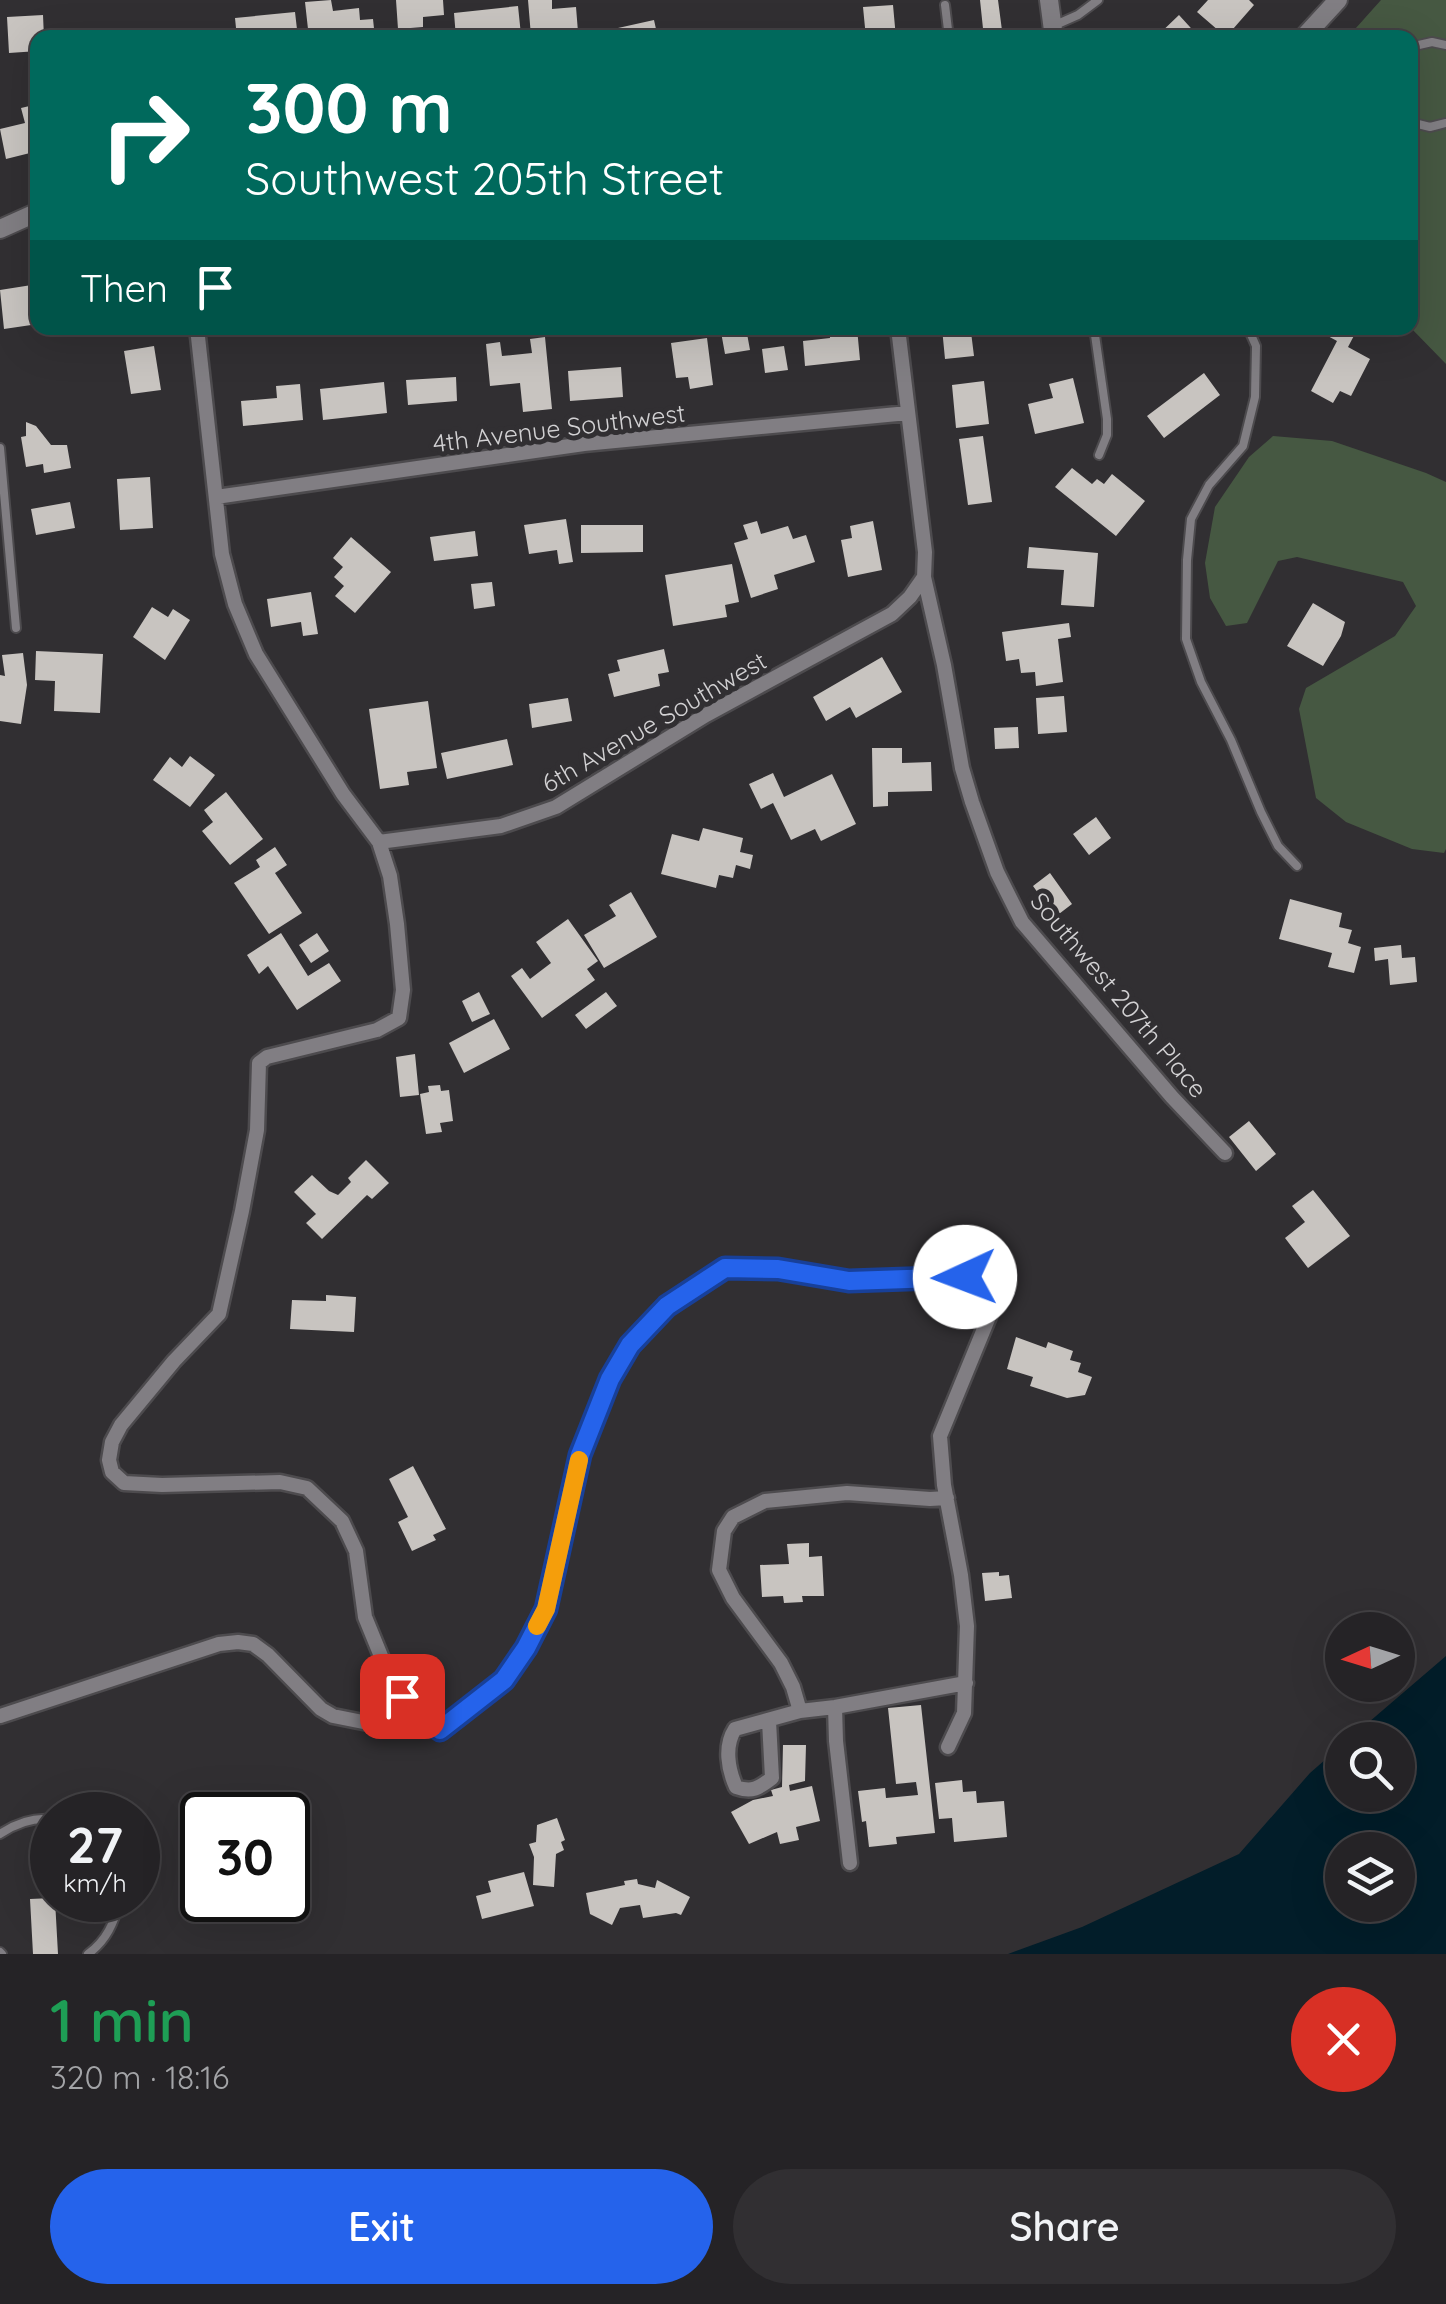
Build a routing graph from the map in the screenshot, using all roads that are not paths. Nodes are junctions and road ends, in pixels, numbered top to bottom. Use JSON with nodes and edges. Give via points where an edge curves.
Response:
{"nodes":[{"id":1,"x":1050,"y":0,"type":"edge"},
{"id":2,"x":1098,"y":0,"type":"edge"},
{"id":3,"x":1338,"y":0,"type":"edge"},
{"id":4,"x":945,"y":5,"type":"dead end"},
{"id":5,"x":948,"y":30,"type":"edge"},
{"id":6,"x":1053,"y":30,"type":"edge"},
{"id":7,"x":1056,"y":30,"type":"edge"},
{"id":8,"x":1310,"y":30,"type":"edge"},
{"id":9,"x":1418,"y":44,"type":"edge"},
{"id":10,"x":1446,"y":46,"type":"edge"},
{"id":11,"x":1446,"y":123,"type":"edge"},
{"id":12,"x":1418,"y":124,"type":"edge"},
{"id":13,"x":30,"y":216,"type":"edge"},
{"id":14,"x":0,"y":229,"type":"edge"},
{"id":15,"x":198,"y":335,"type":"edge"},
{"id":16,"x":899,"y":335,"type":"edge"},
{"id":17,"x":1095,"y":335,"type":"edge"},
{"id":18,"x":1251,"y":335,"type":"edge"},
{"id":19,"x":908,"y":413,"type":"junction"},
{"id":20,"x":0,"y":448,"type":"edge"},
{"id":21,"x":1099,"y":456,"type":"dead end"},
{"id":22,"x":216,"y":497,"type":"junction"},
{"id":23,"x":924,"y":577,"type":"junction"},
{"id":24,"x":16,"y":628,"type":"dead end"},
{"id":25,"x":378,"y":842,"type":"junction"},
{"id":26,"x":1297,"y":866,"type":"dead end"},
{"id":27,"x":1226,"y":1153,"type":"dead end"},
{"id":28,"x":947,"y":1498,"type":"junction"},
{"id":29,"x":966,"y":1683,"type":"junction"},
{"id":30,"x":835,"y":1708,"type":"junction"},
{"id":31,"x":800,"y":1711,"type":"junction"},
{"id":32,"x":0,"y":1716,"type":"edge"},
{"id":33,"x":769,"y":1721,"type":"junction"},
{"id":34,"x":440,"y":1730,"type":"junction"},
{"id":35,"x":948,"y":1747,"type":"dead end"},
{"id":36,"x":30,"y":1820,"type":"edge"},
{"id":37,"x":0,"y":1834,"type":"edge"},
{"id":38,"x":850,"y":1863,"type":"dead end"},
{"id":39,"x":114,"y":1922,"type":"edge"},
{"id":40,"x":88,"y":1954,"type":"edge"}],
"edges":[{"from":1,"to":6,"type":"street"},
{"from":2,"to":7,"type":"lane"},
{"from":3,"to":8,"type":"street"},
{"from":4,"to":5,"type":"lane"},
{"from":9,"to":10,"type":"lane"},
{"from":11,"to":12,"type":"lane"},
{"from":13,"to":14,"type":"street"},
{"from":15,"to":22,"type":"street"},
{"from":16,"to":19,"type":"street","name":"Southwest 207th Place"},
{"from":17,"to":21,"type":"lane","via":[[1107,419]]},
{"from":18,"to":26,"type":"lane","via":[[1255,397],[1243,446],[1190,519],[1186,640],[1261,812]]},
{"from":19,"to":22,"type":"street","name":"4th Avenue Southwest","via":[[584,444]]},
{"from":19,"to":23,"type":"street","name":"Southwest 207th Place"},
{"from":20,"to":24,"type":"lane"},
{"from":22,"to":25,"type":"street","via":[[222,554],[256,654]]},
{"from":23,"to":25,"type":"street","name":"6th Avenue Southwest","via":[[892,614],[556,806],[501,826]]},
{"from":23,"to":27,"type":"street","name":"Southwest 207th Place","via":[[962,768],[997,872],[1022,922]]},
{"from":25,"to":34,"type":"street","via":[[398,924],[399,1018],[259,1063],[257,1130],[219,1314],[120,1425],[109,1460],[124,1484],[280,1482],[307,1488],[342,1520],[356,1551],[366,1617],[392,1678]]},
{"from":28,"to":29,"type":"street","via":[[965,1609]]},
{"from":28,"to":31,"type":"street","via":[[847,1493],[765,1502],[733,1516],[724,1530],[719,1570],[781,1664]]},
{"from":28,"to":34,"type":"street","via":[[940,1436],[993,1307],[965,1277],[849,1281],[725,1268],[667,1306],[630,1345],[580,1455],[546,1609],[504,1680]]},
{"from":29,"to":30,"type":"street"},
{"from":29,"to":35,"type":"street","via":[[964,1713]]},
{"from":30,"to":31,"type":"street"},
{"from":30,"to":38,"type":"street"},
{"from":31,"to":33,"type":"street"},
{"from":32,"to":34,"type":"street","via":[[238,1642],[268,1655],[333,1716]]},
{"from":33,"to":33,"type":"street","via":[[731,1734],[736,1787],[758,1789],[772,1778]]},
{"from":36,"to":37,"type":"lane"},
{"from":39,"to":40,"type":"lane"}]}
